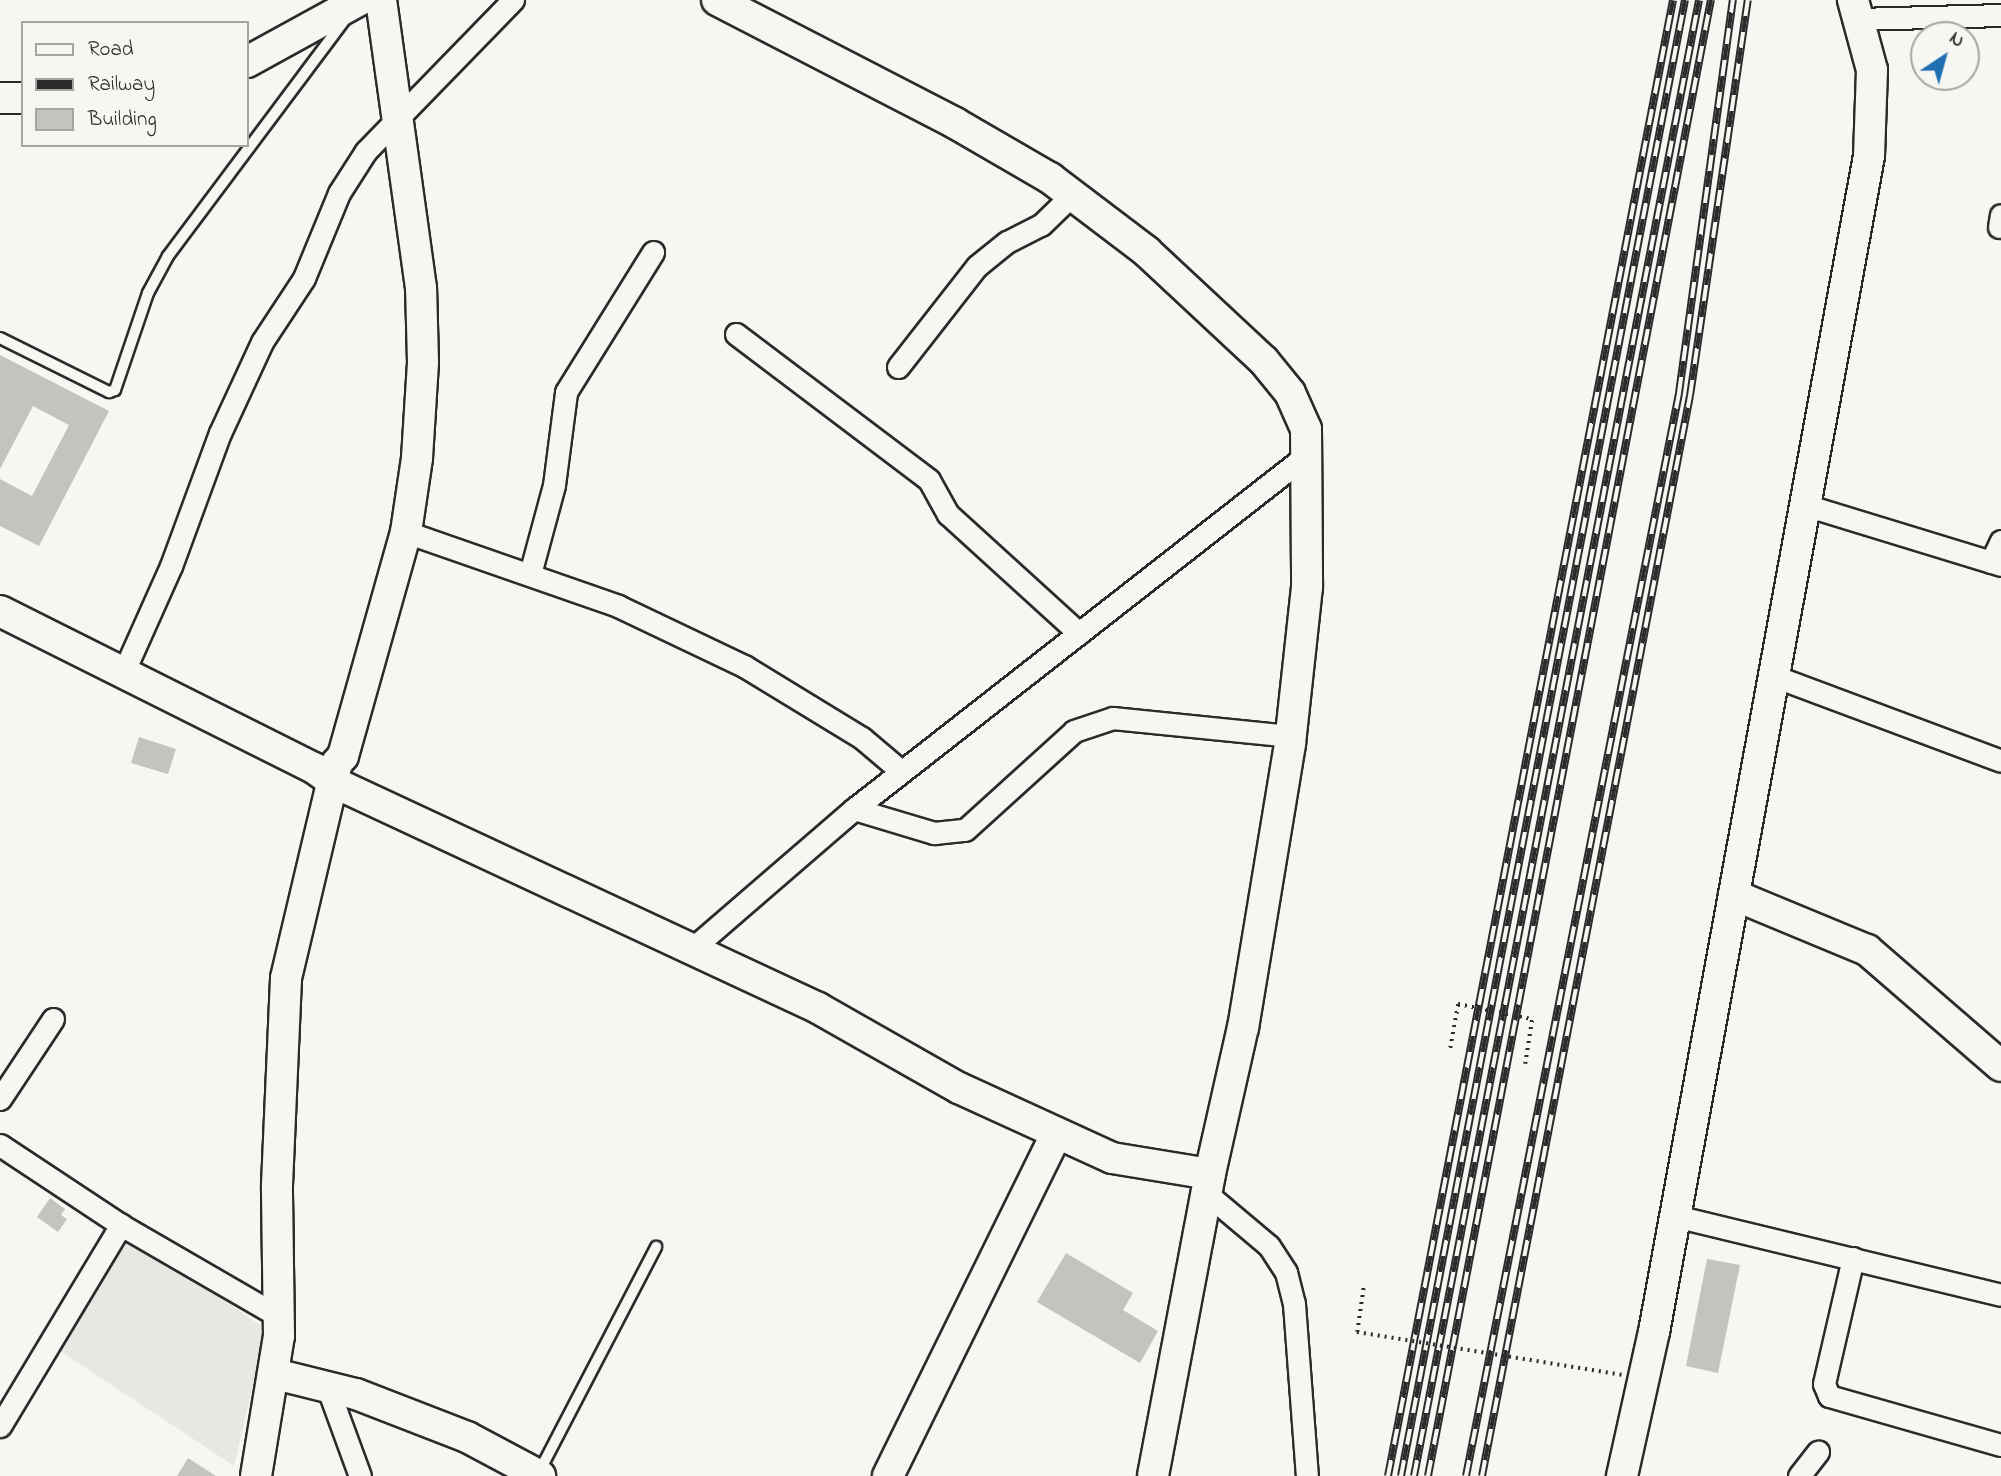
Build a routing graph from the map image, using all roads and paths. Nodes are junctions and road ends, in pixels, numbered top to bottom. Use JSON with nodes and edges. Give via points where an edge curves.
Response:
{"nodes":[{"id":1,"x":360,"y":0,"type":"edge"},
{"id":2,"x":381,"y":0,"type":"edge"},
{"id":3,"x":513,"y":0,"type":"edge"},
{"id":4,"x":717,"y":0,"type":"edge"},
{"id":5,"x":1856,"y":10,"type":"edge"},
{"id":6,"x":2001,"y":15,"type":"edge"},
{"id":7,"x":248,"y":61,"type":"edge"},
{"id":8,"x":0,"y":98,"type":"edge"},
{"id":9,"x":21,"y":99,"type":"edge"},
{"id":10,"x":398,"y":121,"type":"junction"},
{"id":11,"x":1072,"y":195,"type":"junction"},
{"id":12,"x":653,"y":252,"type":"dead end"},
{"id":13,"x":736,"y":334,"type":"dead end"},
{"id":14,"x":0,"y":338,"type":"edge"},
{"id":15,"x":898,"y":367,"type":"dead end"},
{"id":16,"x":1308,"y":454,"type":"junction"},
{"id":17,"x":1805,"y":505,"type":"junction"},
{"id":18,"x":406,"y":531,"type":"junction"},
{"id":19,"x":2001,"y":541,"type":"edge"},
{"id":20,"x":1996,"y":564,"type":"edge"},
{"id":21,"x":530,"y":574,"type":"junction"},
{"id":22,"x":0,"y":611,"type":"edge"},
{"id":23,"x":1079,"y":633,"type":"junction"},
{"id":24,"x":124,"y":671,"type":"junction"},
{"id":25,"x":1774,"y":676,"type":"junction"},
{"id":26,"x":1291,"y":736,"type":"junction"},
{"id":27,"x":2001,"y":761,"type":"edge"},
{"id":28,"x":901,"y":771,"type":"junction"},
{"id":29,"x":336,"y":773,"type":"junction"},
{"id":30,"x":854,"y":809,"type":"junction"},
{"id":31,"x":1734,"y":895,"type":"junction"},
{"id":32,"x":693,"y":948,"type":"junction"},
{"id":33,"x":53,"y":1019,"type":"dead end"},
{"id":34,"x":1450,"y":1048,"type":"dead end"},
{"id":35,"x":1998,"y":1057,"type":"edge"},
{"id":36,"x":1525,"y":1064,"type":"dead end"},
{"id":37,"x":0,"y":1099,"type":"edge"},
{"id":38,"x":1057,"y":1133,"type":"junction"},
{"id":39,"x":0,"y":1145,"type":"edge"},
{"id":40,"x":1208,"y":1184,"type":"junction"},
{"id":41,"x":1675,"y":1216,"type":"junction"},
{"id":42,"x":121,"y":1225,"type":"junction"},
{"id":43,"x":656,"y":1247,"type":"dead end"},
{"id":44,"x":1853,"y":1258,"type":"junction"},
{"id":45,"x":1364,"y":1284,"type":"dead end"},
{"id":46,"x":2001,"y":1295,"type":"edge"},
{"id":47,"x":278,"y":1316,"type":"junction"},
{"id":48,"x":1622,"y":1375,"type":"dead end"},
{"id":49,"x":281,"y":1376,"type":"junction"},
{"id":50,"x":327,"y":1386,"type":"junction"},
{"id":51,"x":0,"y":1426,"type":"edge"},
{"id":52,"x":2001,"y":1445,"type":"edge"},
{"id":53,"x":1818,"y":1452,"type":"dead end"},
{"id":54,"x":539,"y":1475,"type":"edge"},
{"id":55,"x":256,"y":1476,"type":"edge"},
{"id":56,"x":271,"y":1476,"type":"edge"},
{"id":57,"x":360,"y":1476,"type":"edge"},
{"id":58,"x":888,"y":1476,"type":"edge"},
{"id":59,"x":1153,"y":1476,"type":"edge"},
{"id":60,"x":1307,"y":1476,"type":"edge"},
{"id":61,"x":1622,"y":1476,"type":"edge"},
{"id":62,"x":1799,"y":1476,"type":"edge"}],
"edges":[{"from":1,"to":7,"type":"street"},
{"from":1,"to":14,"type":"lane","via":[[168,256],[148,293],[115,390],[109,392]]},
{"from":2,"to":10,"type":"street"},
{"from":3,"to":10,"type":"street"},
{"from":4,"to":11,"type":"street","via":[[955,123]]},
{"from":5,"to":6,"type":"street"},
{"from":5,"to":17,"type":"street","via":[[1872,70],[1869,156]]},
{"from":8,"to":9,"type":"street"},
{"from":10,"to":18,"type":"street","via":[[422,288],[417,457]]},
{"from":10,"to":24,"type":"street","via":[[366,151],[339,193],[304,278],[262,342],[220,433]]},
{"from":11,"to":15,"type":"street","via":[[1041,225],[1007,242],[977,266]]},
{"from":11,"to":16,"type":"street","via":[[1146,251],[1278,376],[1300,410]]},
{"from":12,"to":21,"type":"street","via":[[566,392],[554,485]]},
{"from":13,"to":23,"type":"street","via":[[929,480],[948,514]]},
{"from":16,"to":23,"type":"street"},
{"from":16,"to":26,"type":"street","via":[[1307,587]]},
{"from":17,"to":20,"type":"street"},
{"from":17,"to":25,"type":"street"},
{"from":18,"to":21,"type":"street"},
{"from":18,"to":29,"type":"street"},
{"from":19,"to":20,"type":"street"},
{"from":21,"to":28,"type":"street","via":[[618,606],[744,666],[862,738]]},
{"from":22,"to":24,"type":"street"},
{"from":23,"to":28,"type":"street"},
{"from":24,"to":29,"type":"street"},
{"from":25,"to":27,"type":"street"},
{"from":25,"to":31,"type":"street"},
{"from":26,"to":30,"type":"street","via":[[1102,720],[1074,731],[965,830],[934,833]]},
{"from":26,"to":40,"type":"street","via":[[1243,1027]]},
{"from":28,"to":30,"type":"street"},
{"from":29,"to":32,"type":"street","via":[[643,930],[662,933]]},
{"from":29,"to":47,"type":"street","via":[[283,1000]]},
{"from":29,"to":49,"type":"street","via":[[296,1023],[293,1337]]},
{"from":30,"to":32,"type":"street"},
{"from":31,"to":35,"type":"street","via":[[1867,950]]},
{"from":31,"to":41,"type":"street"},
{"from":32,"to":38,"type":"street"},
{"from":33,"to":37,"type":"street"},
{"from":34,"to":36,"type":"path","bridge":true,"via":[[1458,1004],[1532,1019]]},
{"from":38,"to":40,"type":"street","via":[[1112,1158]]},
{"from":38,"to":58,"type":"street"},
{"from":39,"to":42,"type":"street"},
{"from":40,"to":59,"type":"street"},
{"from":40,"to":60,"type":"street","via":[[1269,1246],[1286,1272],[1294,1304]]},
{"from":41,"to":44,"type":"street"},
{"from":41,"to":61,"type":"street"},
{"from":42,"to":47,"type":"street"},
{"from":42,"to":51,"type":"street"},
{"from":43,"to":54,"type":"lane"},
{"from":44,"to":46,"type":"street"},
{"from":44,"to":52,"type":"street","via":[[1824,1384],[1829,1396]]},
{"from":45,"to":48,"type":"path","bridge":true,"via":[[1357,1332]]},
{"from":47,"to":49,"type":"street"},
{"from":49,"to":50,"type":"street"},
{"from":49,"to":55,"type":"street"},
{"from":49,"to":56,"type":"street"},
{"from":50,"to":54,"type":"street","via":[[467,1437]]},
{"from":50,"to":57,"type":"street"},
{"from":53,"to":62,"type":"street"}]}
